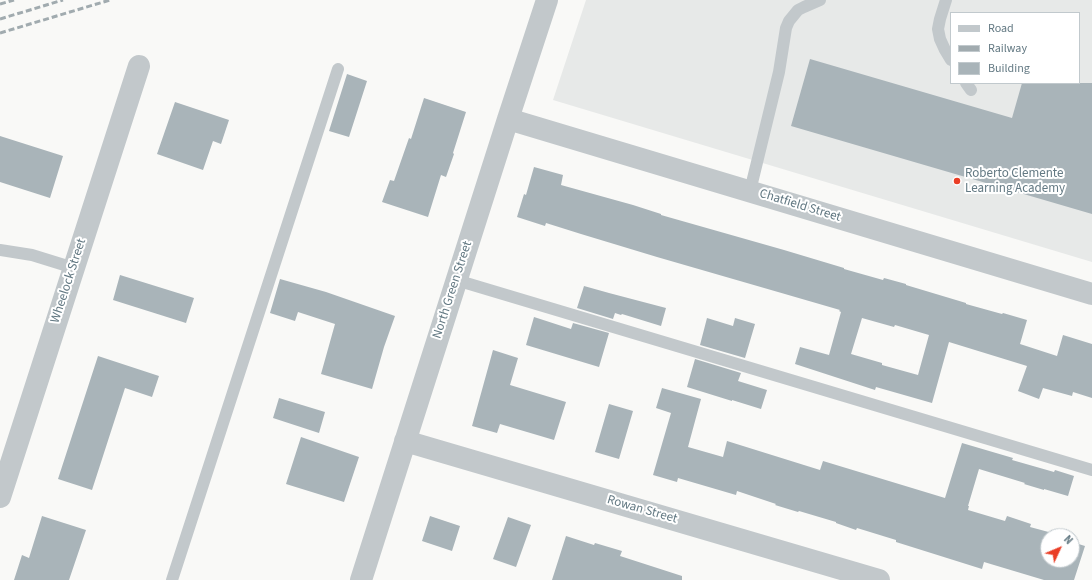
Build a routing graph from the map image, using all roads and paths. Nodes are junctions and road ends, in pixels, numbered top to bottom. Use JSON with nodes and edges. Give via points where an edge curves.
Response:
{"nodes":[{"id":1,"x":547,"y":0,"type":"edge"},
{"id":2,"x":820,"y":0,"type":"edge"},
{"id":3,"x":946,"y":0,"type":"edge"},
{"id":4,"x":950,"y":58,"type":"edge"},
{"id":5,"x":138,"y":66,"type":"dead end"},
{"id":6,"x":338,"y":69,"type":"dead end"},
{"id":7,"x":508,"y":119,"type":"junction"},
{"id":8,"x":750,"y":191,"type":"junction"},
{"id":9,"x":0,"y":250,"type":"edge"},
{"id":10,"x":74,"y":268,"type":"junction"},
{"id":11,"x":456,"y":280,"type":"junction"},
{"id":12,"x":1092,"y":294,"type":"edge"},
{"id":13,"x":405,"y":441,"type":"junction"},
{"id":14,"x":1092,"y":470,"type":"edge"},
{"id":15,"x":0,"y":497,"type":"edge"},
{"id":16,"x":172,"y":580,"type":"edge"},
{"id":17,"x":361,"y":580,"type":"edge"},
{"id":18,"x":878,"y":580,"type":"edge"}],
"edges":[{"from":1,"to":7,"type":"street","name":"North Green Street"},
{"from":2,"to":8,"type":"lane","via":[[798,10],[786,28],[779,72]]},
{"from":3,"to":4,"type":"lane","via":[[938,29]]},
{"from":5,"to":10,"type":"street","name":"Wheelock Street"},
{"from":6,"to":16,"type":"lane"},
{"from":7,"to":8,"type":"street","name":"Chatfield Street"},
{"from":7,"to":11,"type":"street","name":"North Green Street"},
{"from":8,"to":12,"type":"street","name":"Chatfield Street"},
{"from":9,"to":10,"type":"lane","via":[[32,255]]},
{"from":10,"to":15,"type":"street","name":"Wheelock Street"},
{"from":11,"to":13,"type":"street","name":"North Green Street"},
{"from":11,"to":14,"type":"lane"},
{"from":13,"to":17,"type":"street","name":"North Green Street"},
{"from":13,"to":18,"type":"street","name":"Rowan Street"}]}
